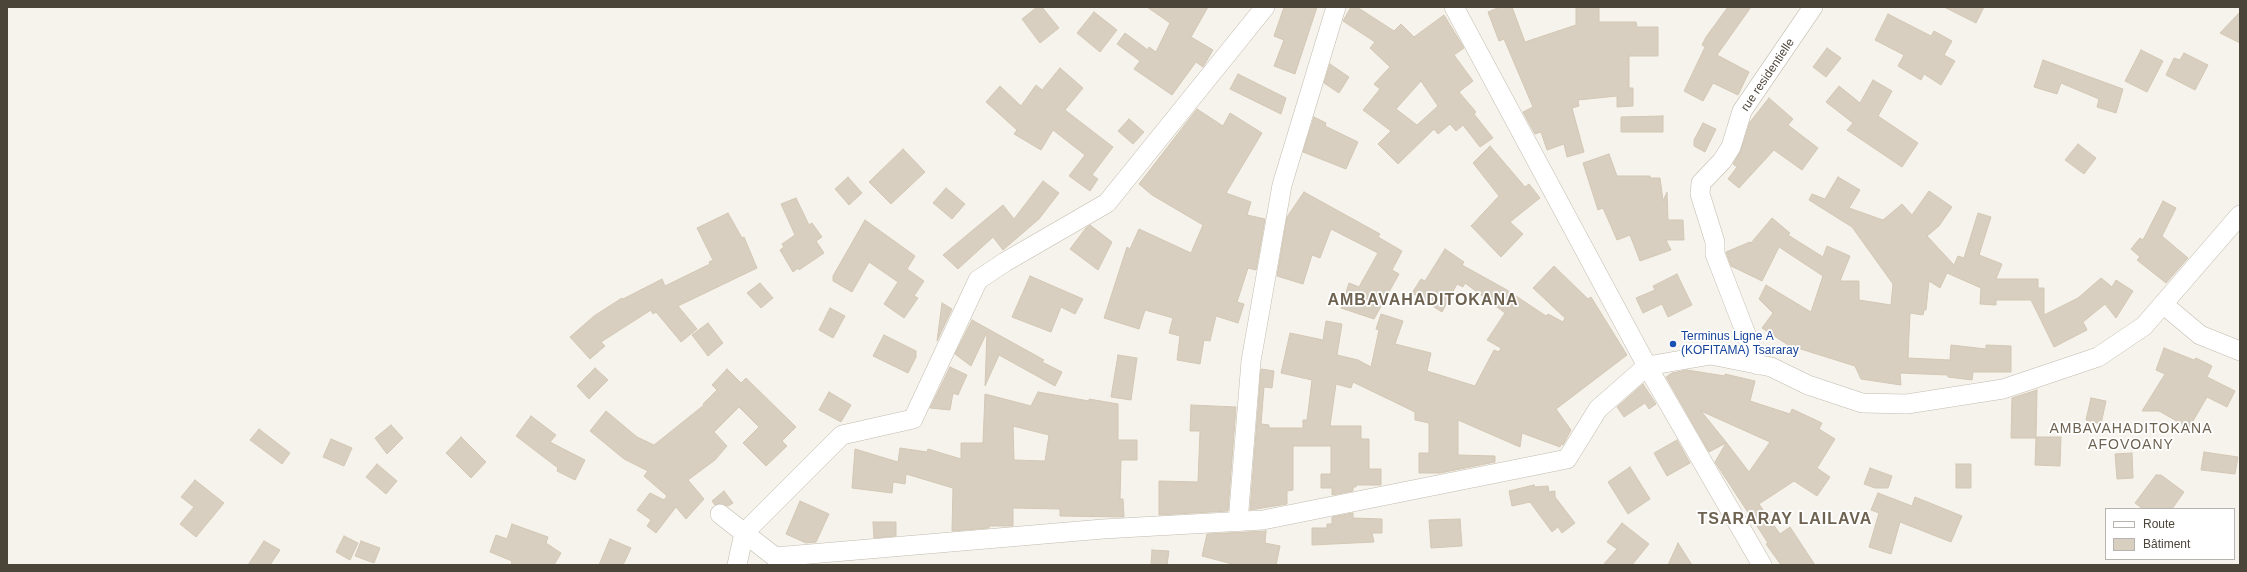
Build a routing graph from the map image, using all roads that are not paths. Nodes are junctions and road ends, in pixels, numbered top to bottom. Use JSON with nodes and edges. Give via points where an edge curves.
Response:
{"nodes":[{"id":1,"x":1265,"y":7,"type":"edge"},
{"id":2,"x":1336,"y":7,"type":"edge"},
{"id":3,"x":1454,"y":7,"type":"edge"},
{"id":4,"x":1813,"y":7,"type":"edge"},
{"id":5,"x":2240,"y":216,"type":"edge"},
{"id":6,"x":2163,"y":304,"type":"junction"},
{"id":7,"x":2240,"y":351,"type":"edge"},
{"id":8,"x":1758,"y":365,"type":"junction"},
{"id":9,"x":1647,"y":366,"type":"junction"},
{"id":10,"x":720,"y":514,"type":"dead end"},
{"id":11,"x":1238,"y":522,"type":"junction"},
{"id":12,"x":744,"y":533,"type":"junction"},
{"id":13,"x":738,"y":565,"type":"edge"},
{"id":14,"x":1762,"y":565,"type":"edge"}],
"edges":[{"from":1,"to":12,"type":"street","via":[[1106,203],[978,280],[913,419],[842,435]]},
{"from":2,"to":11,"type":"street","via":[[1282,185],[1251,361]]},
{"from":3,"to":9,"type":"street"},
{"from":4,"to":8,"type":"street","name":"rue residentielle","via":[[1742,111],[1731,146],[1722,161],[1701,183],[1700,194],[1715,242],[1715,254]]},
{"from":5,"to":6,"type":"street"},
{"from":6,"to":7,"type":"street","via":[[2200,335]]},
{"from":6,"to":8,"type":"street","via":[[2144,326],[2098,357],[2002,389],[1907,404],[1862,403],[1808,385],[1770,367]]},
{"from":8,"to":9,"type":"street","via":[[1711,355]]},
{"from":9,"to":11,"type":"street","via":[[1598,409],[1567,459],[1263,520]]},
{"from":9,"to":14,"type":"street"},
{"from":10,"to":12,"type":"street"},
{"from":11,"to":12,"type":"street","via":[[1096,530],[775,557]]},
{"from":12,"to":13,"type":"street"}]}
